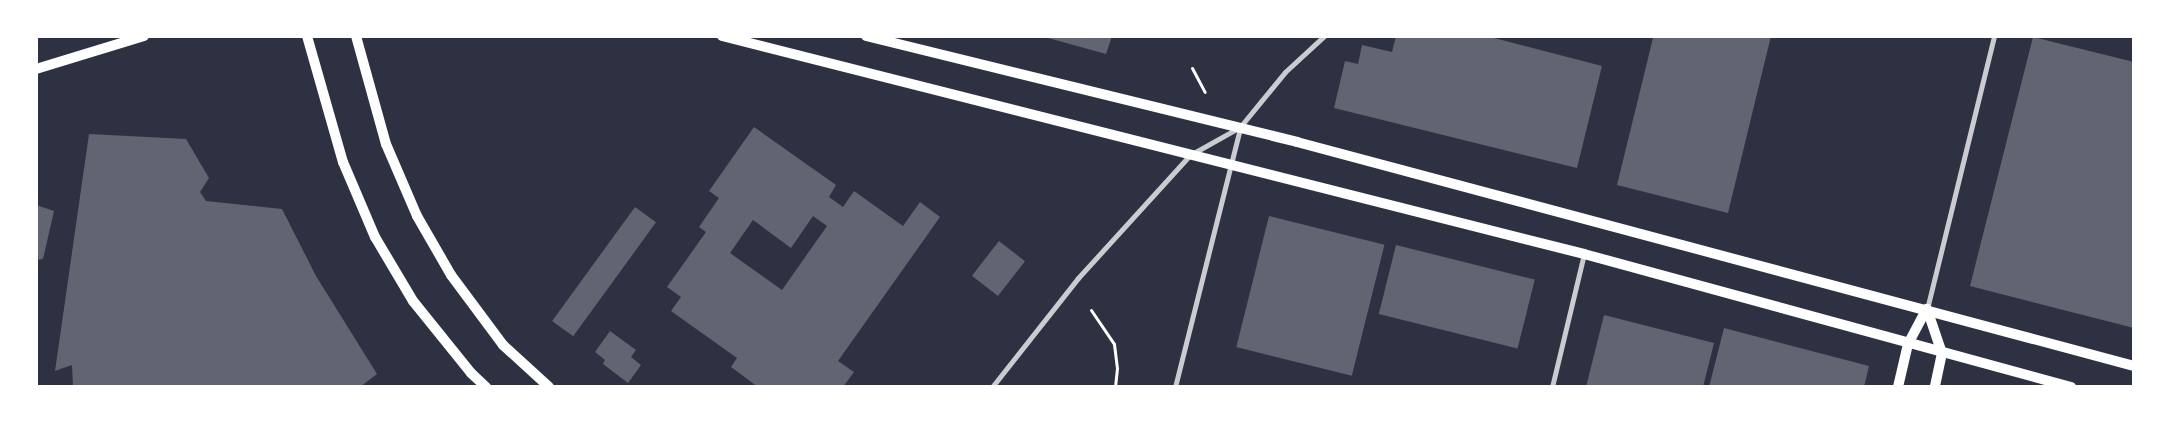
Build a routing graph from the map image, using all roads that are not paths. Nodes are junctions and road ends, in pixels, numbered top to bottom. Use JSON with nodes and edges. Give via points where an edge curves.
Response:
{"nodes":[{"id":1,"x":144,"y":36,"type":"edge"},
{"id":2,"x":307,"y":36,"type":"edge"},
{"id":3,"x":356,"y":36,"type":"edge"},
{"id":4,"x":722,"y":36,"type":"edge"},
{"id":5,"x":866,"y":36,"type":"edge"},
{"id":6,"x":1324,"y":36,"type":"edge"},
{"id":7,"x":1994,"y":36,"type":"edge"},
{"id":8,"x":896,"y":40,"type":"edge"},
{"id":9,"x":36,"y":68,"type":"edge"},
{"id":10,"x":1240,"y":127,"type":"junction"},
{"id":11,"x":1190,"y":155,"type":"junction"},
{"id":12,"x":1232,"y":165,"type":"junction"},
{"id":13,"x":1584,"y":254,"type":"junction"},
{"id":14,"x":1928,"y":309,"type":"junction"},
{"id":15,"x":1908,"y":344,"type":"junction"},
{"id":16,"x":1942,"y":353,"type":"junction"},
{"id":17,"x":2134,"y":366,"type":"edge"},
{"id":18,"x":486,"y":387,"type":"edge"},
{"id":19,"x":549,"y":387,"type":"edge"},
{"id":20,"x":992,"y":387,"type":"edge"},
{"id":21,"x":1175,"y":387,"type":"edge"},
{"id":22,"x":1552,"y":387,"type":"edge"},
{"id":23,"x":1898,"y":387,"type":"edge"},
{"id":24,"x":1935,"y":387,"type":"edge"},
{"id":25,"x":2071,"y":387,"type":"edge"}],
"edges":[{"from":1,"to":9,"type":"main road"},
{"from":2,"to":18,"type":"main road","via":[[343,162],[375,237],[413,301],[470,373]]},
{"from":3,"to":19,"type":"main road","via":[[386,144],[417,216],[451,275],[503,345]]},
{"from":4,"to":11,"type":"main road"},
{"from":5,"to":8,"type":"main road"},
{"from":6,"to":10,"type":"street","via":[[1285,72]]},
{"from":7,"to":14,"type":"street"},
{"from":8,"to":10,"type":"main road"},
{"from":10,"to":11,"type":"street"},
{"from":10,"to":12,"type":"street"},
{"from":10,"to":14,"type":"main road"},
{"from":11,"to":12,"type":"main road"},
{"from":11,"to":20,"type":"street","via":[[1078,278]]},
{"from":12,"to":13,"type":"main road"},
{"from":12,"to":21,"type":"street"},
{"from":13,"to":15,"type":"main road"},
{"from":13,"to":22,"type":"street"},
{"from":14,"to":15,"type":"main road"},
{"from":14,"to":16,"type":"main road"},
{"from":14,"to":17,"type":"main road"},
{"from":15,"to":16,"type":"main road"},
{"from":15,"to":23,"type":"main road"},
{"from":16,"to":24,"type":"main road"},
{"from":16,"to":25,"type":"main road"}]}
